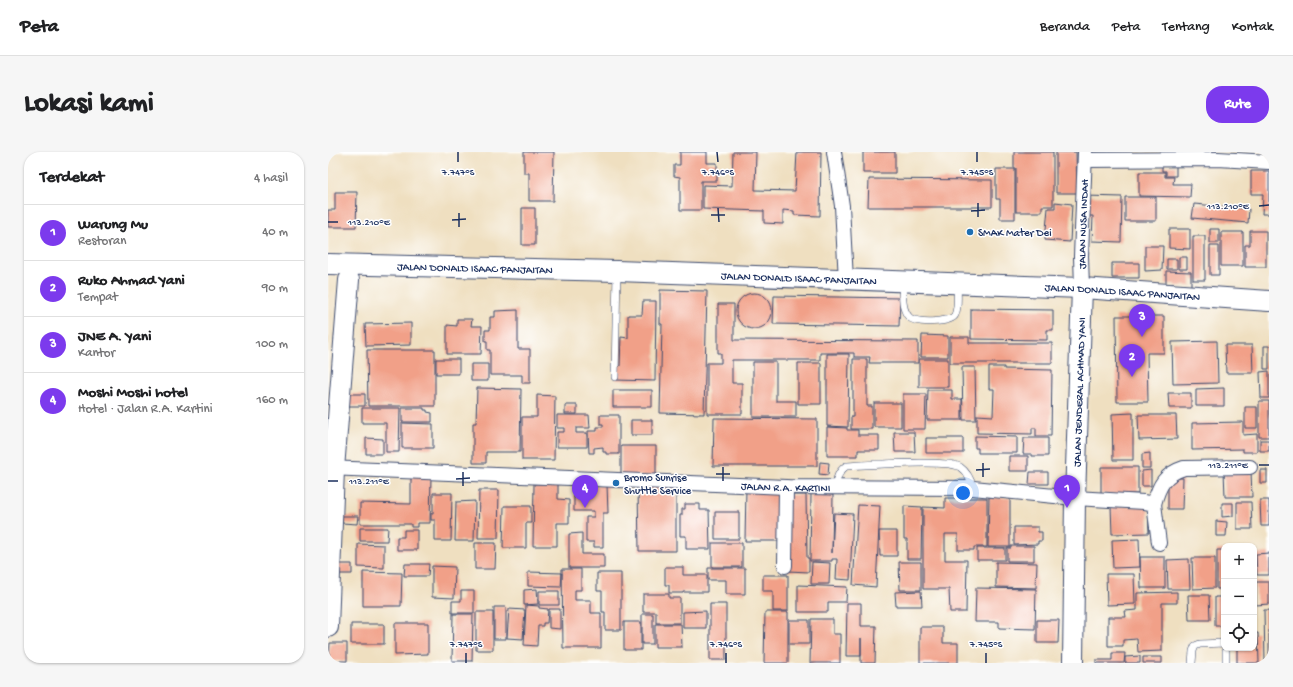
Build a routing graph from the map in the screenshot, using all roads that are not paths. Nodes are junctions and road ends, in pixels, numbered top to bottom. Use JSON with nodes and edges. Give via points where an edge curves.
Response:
{"nodes":[{"id":1,"x":834,"y":152,"type":"edge"},
{"id":2,"x":1085,"y":156,"type":"edge"},
{"id":3,"x":1218,"y":156,"type":"edge"},
{"id":4,"x":1269,"y":162,"type":"edge"},
{"id":5,"x":328,"y":264,"type":"edge"},
{"id":6,"x":350,"y":271,"type":"junction"},
{"id":7,"x":617,"y":271,"type":"junction"},
{"id":8,"x":846,"y":280,"type":"junction"},
{"id":9,"x":902,"y":282,"type":"junction"},
{"id":10,"x":957,"y":284,"type":"junction"},
{"id":11,"x":1082,"y":288,"type":"junction"},
{"id":12,"x":1269,"y":301,"type":"edge"},
{"id":13,"x":615,"y":377,"type":"dead end"},
{"id":14,"x":1250,"y":467,"type":"dead end"},
{"id":15,"x":331,"y":469,"type":"edge"},
{"id":16,"x":786,"y":488,"type":"junction"},
{"id":17,"x":835,"y":488,"type":"junction"},
{"id":18,"x":973,"y":488,"type":"junction"},
{"id":19,"x":1076,"y":498,"type":"junction"},
{"id":20,"x":1154,"y":504,"type":"junction"},
{"id":21,"x":1159,"y":543,"type":"dead end"},
{"id":22,"x":785,"y":566,"type":"dead end"},
{"id":23,"x":328,"y":627,"type":"edge"},
{"id":24,"x":1221,"y":643,"type":"edge"},
{"id":25,"x":1226,"y":651,"type":"edge"},
{"id":26,"x":1073,"y":663,"type":"edge"},
{"id":27,"x":1192,"y":663,"type":"edge"},
{"id":28,"x":1226,"y":663,"type":"edge"}],
"edges":[{"from":1,"to":8,"type":"street","via":[[842,206]]},
{"from":2,"to":3,"type":"street","name":"JALAN NUSA INDAH"},
{"from":2,"to":11,"type":"street","name":"JALAN NUSA INDAH"},
{"from":3,"to":4,"type":"street","name":"JALAN NUSA INDAH"},
{"from":5,"to":6,"type":"main road","name":"JALAN DONALD ISAAC PANJAITAN"},
{"from":6,"to":7,"type":"main road","name":"JALAN DONALD ISAAC PANJAITAN"},
{"from":6,"to":15,"type":"main road"},
{"from":7,"to":8,"type":"main road","name":"JALAN DONALD ISAAC PANJAITAN"},
{"from":7,"to":13,"type":"lane"},
{"from":8,"to":9,"type":"main road","name":"JALAN DONALD ISAAC PANJAITAN"},
{"from":9,"to":10,"type":"main road","name":"JALAN DONALD ISAAC PANJAITAN"},
{"from":9,"to":10,"type":"lane","via":[[906,313],[915,321],[947,321],[953,318],[956,314]]},
{"from":10,"to":11,"type":"main road","name":"JALAN DONALD ISAAC PANJAITAN"},
{"from":11,"to":12,"type":"main road","name":"JALAN DONALD ISAAC PANJAITAN"},
{"from":11,"to":19,"type":"main road","name":"JALAN JENDERAL ACHMAD YANI"},
{"from":14,"to":20,"type":"street","via":[[1184,468],[1174,471],[1166,477]]},
{"from":15,"to":16,"type":"street","name":"JALAN R.A. KARTINI"},
{"from":15,"to":23,"type":"main road"},
{"from":16,"to":17,"type":"street","name":"JALAN R.A. KARTINI"},
{"from":16,"to":22,"type":"street"},
{"from":17,"to":18,"type":"street","name":"JALAN R.A. KARTINI"},
{"from":17,"to":18,"type":"lane","via":[[837,476],[846,466],[902,463],[959,466],[966,472]]},
{"from":18,"to":19,"type":"street","name":"JALAN R.A. KARTINI"},
{"from":19,"to":20,"type":"street","name":"JALAN R.A. KARTINI"},
{"from":19,"to":26,"type":"main road","name":"JALAN JENDERAL ACHMAD YANI"},
{"from":20,"to":21,"type":"street"},
{"from":24,"to":27,"type":"lane","via":[[1195,646]]},
{"from":25,"to":28,"type":"lane"}]}
